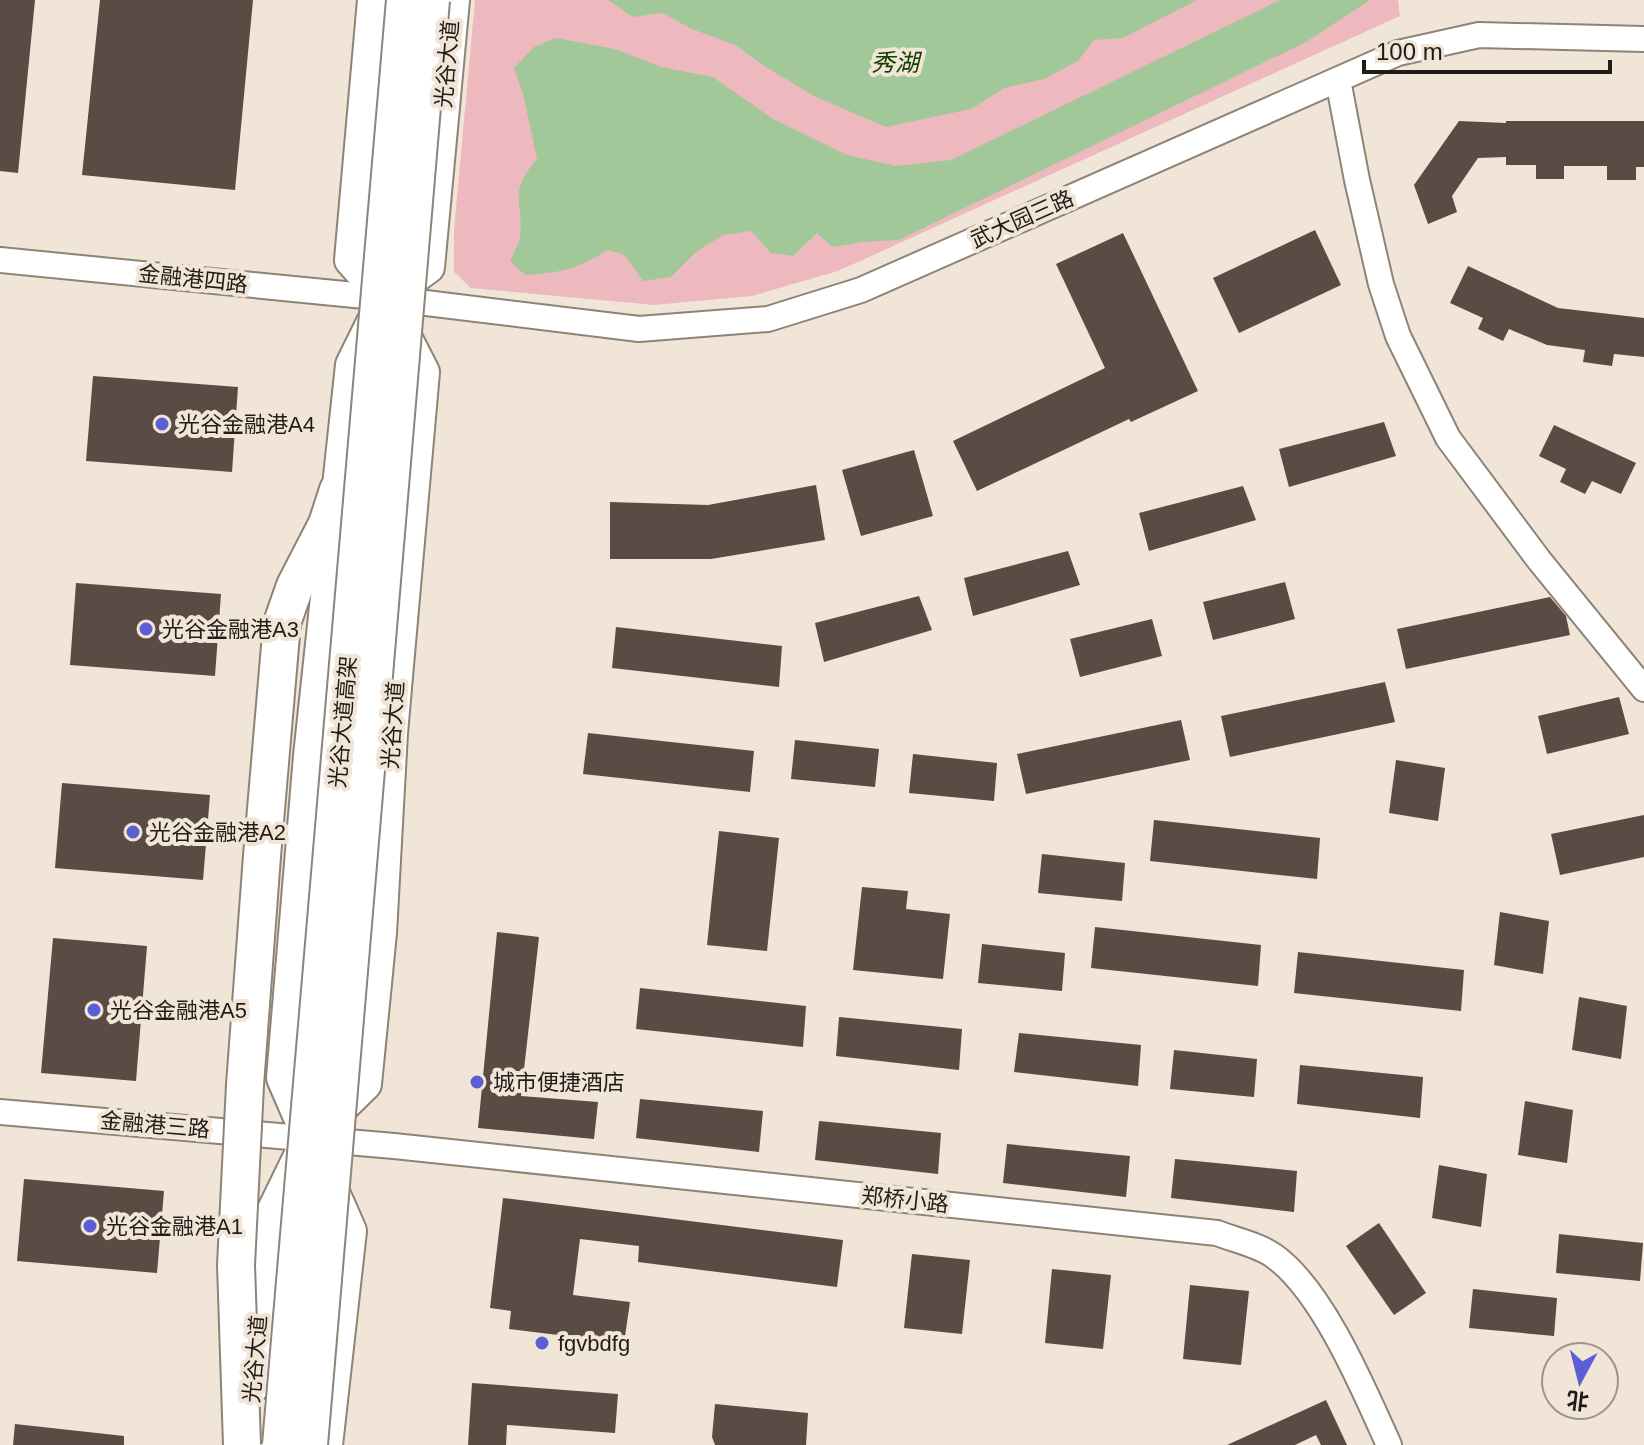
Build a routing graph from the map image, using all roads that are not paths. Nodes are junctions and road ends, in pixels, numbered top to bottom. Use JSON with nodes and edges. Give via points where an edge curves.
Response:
{"nodes":[{"id":1,"x":374,"y":0,"type":"edge"},
{"id":2,"x":405,"y":0,"type":"edge"},
{"id":3,"x":431,"y":0,"type":"edge"},
{"id":4,"x":453,"y":0,"type":"edge"},
{"id":5,"x":1644,"y":39,"type":"edge"},
{"id":6,"x":1338,"y":80,"type":"junction"},
{"id":7,"x":0,"y":260,"type":"edge"},
{"id":8,"x":385,"y":298,"type":"junction"},
{"id":9,"x":338,"y":490,"type":"junction"},
{"id":10,"x":1644,"y":689,"type":"edge"},
{"id":11,"x":0,"y":1112,"type":"edge"},
{"id":12,"x":309,"y":1138,"type":"junction"},
{"id":13,"x":245,"y":1445,"type":"edge"},
{"id":14,"x":281,"y":1445,"type":"edge"},
{"id":15,"x":309,"y":1445,"type":"edge"},
{"id":16,"x":326,"y":1445,"type":"edge"},
{"id":17,"x":1389,"y":1445,"type":"edge"}],
"edges":[{"from":1,"to":8,"type":"main road","name":"光谷大道","via":[[351,260]]},
{"from":2,"to":14,"type":"highway","name":"光谷大道高架","bridge":true},
{"from":3,"to":15,"type":"highway","name":"光谷大道高架","bridge":true},
{"from":4,"to":8,"type":"main road","name":"光谷大道","via":[[428,267]]},
{"from":5,"to":6,"type":"street","name":"武大园三路","via":[[1479,35],[1398,53]]},
{"from":6,"to":8,"type":"street","name":"武大园三路","via":[[861,290],[768,319],[639,329]]},
{"from":6,"to":10,"type":"street","via":[[1381,284],[1398,336],[1441,425],[1539,560]]},
{"from":7,"to":8,"type":"street","name":"金融港四路"},
{"from":8,"to":9,"type":"main road","name":"光谷大道","via":[[352,365]]},
{"from":8,"to":12,"type":"main road","name":"光谷大道","via":[[423,372],[391,733],[380,933],[365,1084]]},
{"from":9,"to":12,"type":"main road","name":"光谷大道","via":[[283,1078]]},
{"from":9,"to":13,"type":"highway","bridge":true,"via":[[282,623],[236,1265]]},
{"from":11,"to":12,"type":"street","name":"金融港三路"},
{"from":12,"to":13,"type":"main road","name":"光谷大道","via":[[268,1222]]},
{"from":12,"to":16,"type":"main road","name":"光谷大道","via":[[350,1231]]},
{"from":12,"to":17,"type":"street","name":"郑桥小路","via":[[1217,1233],[1273,1255],[1308,1288]]}]}
